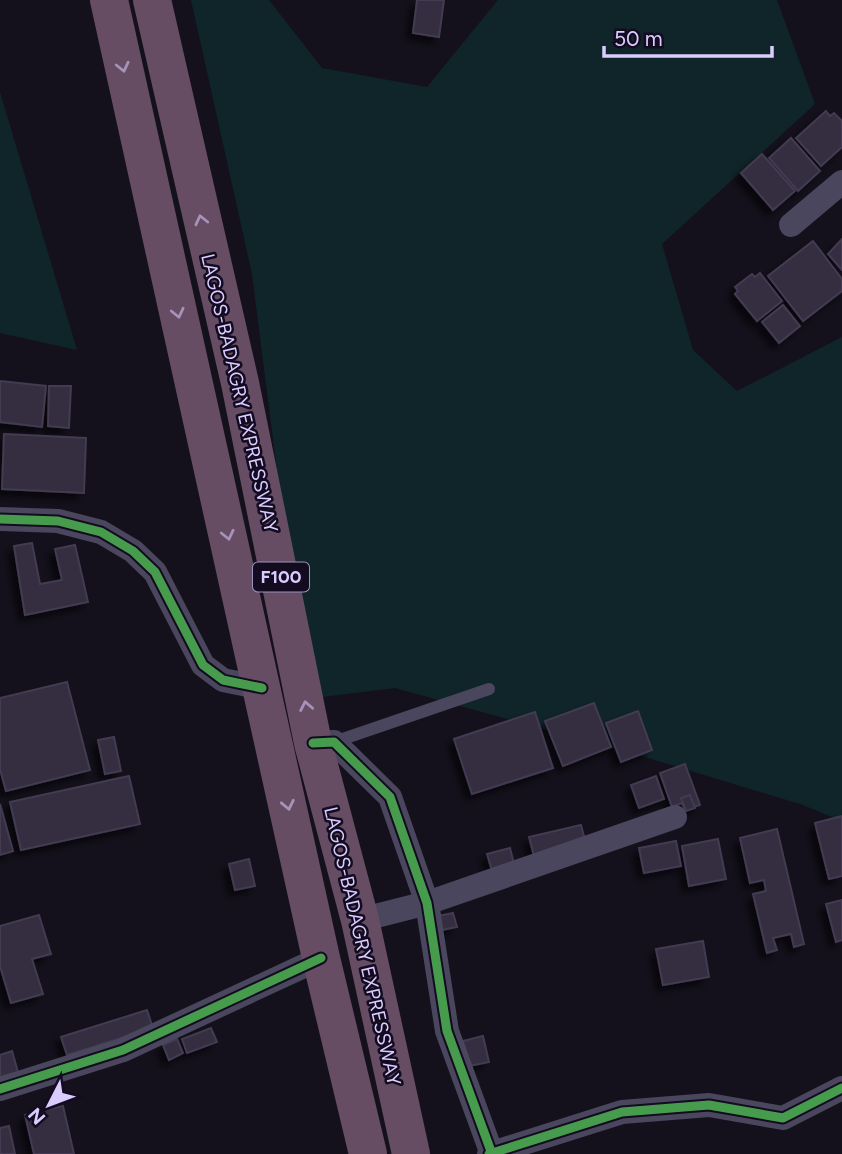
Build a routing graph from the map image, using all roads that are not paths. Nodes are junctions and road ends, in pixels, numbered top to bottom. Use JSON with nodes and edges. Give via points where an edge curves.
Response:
{"nodes":[{"id":1,"x":108,"y":0,"type":"edge"},
{"id":2,"x":152,"y":0,"type":"edge"},
{"id":3,"x":842,"y":181,"type":"edge"},
{"id":4,"x":791,"y":225,"type":"dead end"},
{"id":5,"x":0,"y":519,"type":"edge"},
{"id":6,"x":262,"y":688,"type":"junction"},
{"id":7,"x":489,"y":689,"type":"dead end"},
{"id":8,"x":324,"y":742,"type":"junction"},
{"id":9,"x":675,"y":817,"type":"dead end"},
{"id":10,"x":427,"y":903,"type":"junction"},
{"id":11,"x":360,"y":920,"type":"junction"},
{"id":12,"x":321,"y":958,"type":"junction"},
{"id":13,"x":842,"y":1088,"type":"edge"},
{"id":14,"x":0,"y":1089,"type":"edge"},
{"id":15,"x":368,"y":1154,"type":"edge"},
{"id":16,"x":411,"y":1154,"type":"edge"},
{"id":17,"x":491,"y":1154,"type":"edge"}],
"edges":[{"from":1,"to":6,"type":"highway","number":"F100","one_way":true},
{"from":8,"to":2,"type":"highway","name":"LAGOS-BADAGRY EXPRESSWAY","number":"F100","one_way":true},
{"from":3,"to":4,"type":"street"},
{"from":5,"to":6,"type":"street","via":[[58,521],[101,531],[133,551],[155,572],[204,665],[223,680]]},
{"from":6,"to":12,"type":"highway","number":"F100","one_way":true},
{"from":7,"to":8,"type":"lane"},
{"from":8,"to":10,"type":"street","via":[[390,797]]},
{"from":8,"to":11,"type":"highway","name":"LAGOS-BADAGRY EXPRESSWAY","number":"F100"},
{"from":9,"to":10,"type":"street"},
{"from":10,"to":11,"type":"street"},
{"from":10,"to":17,"type":"street","via":[[447,1031]]},
{"from":11,"to":16,"type":"highway","name":"LAGOS-BADAGRY EXPRESSWAY","number":"F100"},
{"from":12,"to":14,"type":"street","via":[[123,1050]]},
{"from":12,"to":15,"type":"highway","number":"F100"},
{"from":13,"to":17,"type":"street","via":[[783,1118],[709,1105],[622,1112]]}]}
